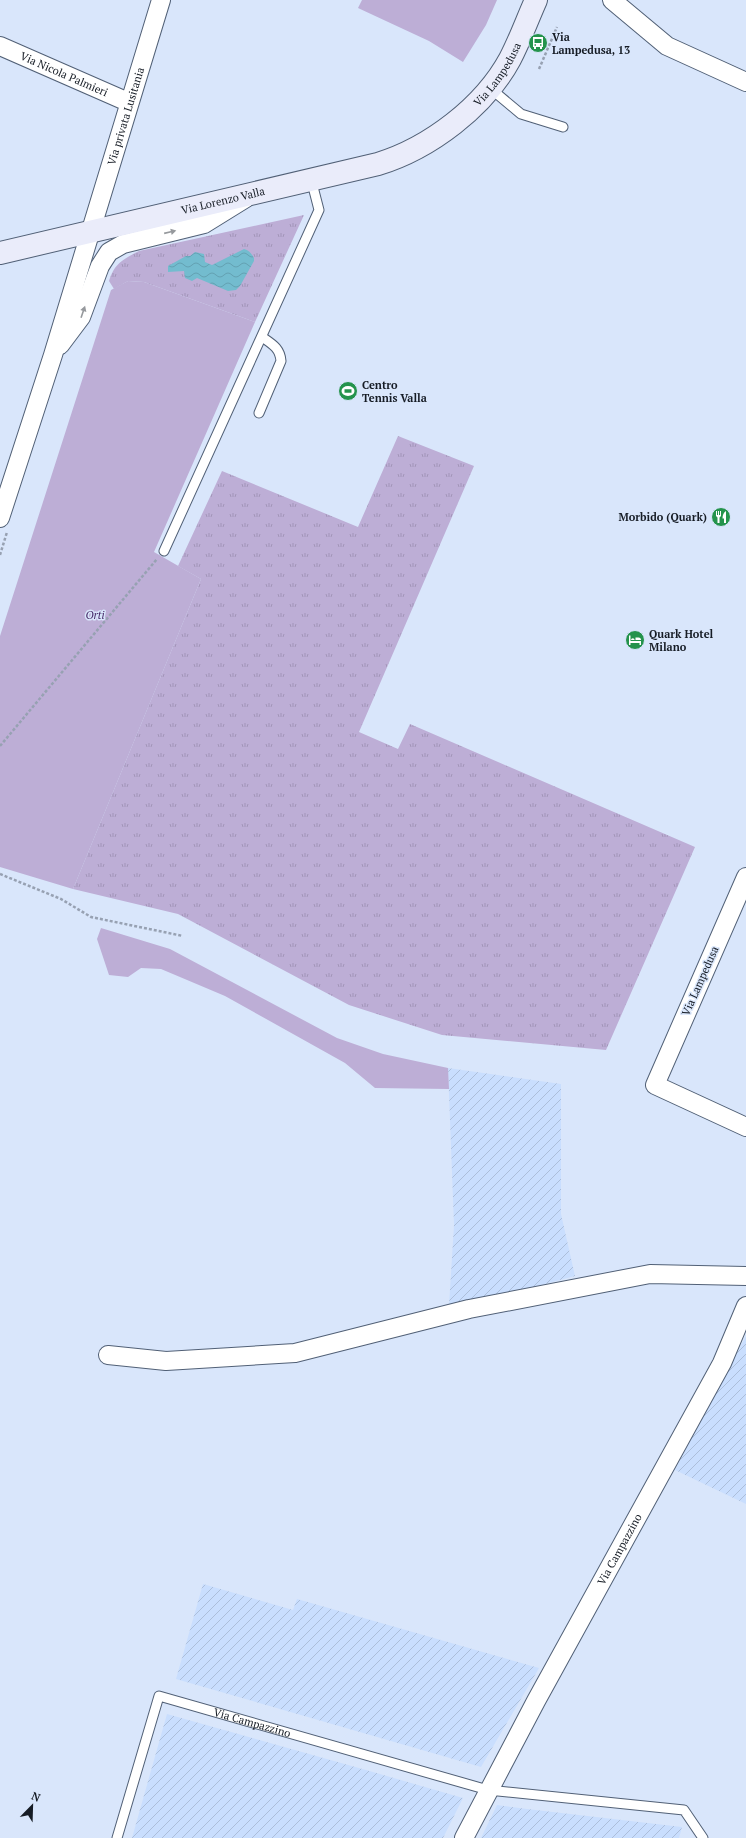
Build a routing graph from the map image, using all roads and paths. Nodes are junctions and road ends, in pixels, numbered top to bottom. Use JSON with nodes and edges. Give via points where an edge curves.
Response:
{"nodes":[{"id":1,"x":161,"y":0,"type":"edge"},
{"id":2,"x":536,"y":0,"type":"edge"},
{"id":3,"x":612,"y":0,"type":"edge"},
{"id":4,"x":557,"y":27,"type":"dead end"},
{"id":5,"x":0,"y":46,"type":"edge"},
{"id":6,"x":538,"y":69,"type":"dead end"},
{"id":7,"x":746,"y":82,"type":"edge"},
{"id":8,"x":490,"y":88,"type":"junction"},
{"id":9,"x":128,"y":102,"type":"junction"},
{"id":10,"x":563,"y":127,"type":"dead end"},
{"id":11,"x":440,"y":134,"type":"joint"},
{"id":12,"x":311,"y":179,"type":"junction"},
{"id":13,"x":255,"y":193,"type":"junction"},
{"id":14,"x":90,"y":232,"type":"junction"},
{"id":15,"x":0,"y":253,"type":"edge"},
{"id":16,"x":262,"y":337,"type":"junction"},
{"id":17,"x":52,"y":355,"type":"junction"},
{"id":18,"x":259,"y":412,"type":"dead end"},
{"id":19,"x":0,"y":518,"type":"edge"},
{"id":20,"x":164,"y":551,"type":"joint"},
{"id":21,"x":0,"y":746,"type":"edge"},
{"id":22,"x":0,"y":874,"type":"edge"},
{"id":23,"x":746,"y":877,"type":"edge"},
{"id":24,"x":183,"y":936,"type":"dead end"},
{"id":25,"x":746,"y":1127,"type":"edge"},
{"id":26,"x":746,"y":1276,"type":"edge"},
{"id":27,"x":746,"y":1306,"type":"edge"},
{"id":28,"x":108,"y":1355,"type":"dead end"},
{"id":29,"x":488,"y":1790,"type":"junction"},
{"id":30,"x":117,"y":1838,"type":"edge"},
{"id":31,"x":464,"y":1838,"type":"edge"},
{"id":32,"x":703,"y":1838,"type":"edge"}],
"edges":[{"from":1,"to":9,"type":"street","name":"Via privata Lusitania"},
{"from":2,"to":8,"type":"main road","name":"Via Lampedusa","via":[[509,59]]},
{"from":3,"to":7,"type":"street","via":[[667,46]]},
{"from":4,"to":6,"type":"path"},
{"from":5,"to":9,"type":"street","name":"Via Nicola Palmieri"},
{"from":8,"to":10,"type":"lane","via":[[522,114]]},
{"from":8,"to":11,"type":"main road","name":"Via Lampedusa"},
{"from":9,"to":14,"type":"street","name":"Via privata Lusitania"},
{"from":11,"to":12,"type":"main road","name":"Via Lorenzo Valla","via":[[389,160]]},
{"from":12,"to":13,"type":"main road","name":"Via Lorenzo Valla"},
{"from":12,"to":16,"type":"lane","via":[[319,210]]},
{"from":13,"to":14,"type":"main road","name":"Via Lorenzo Valla"},
{"from":17,"to":13,"type":"street","one_way":true,"via":[[81,317],[100,266],[116,247],[204,224]]},
{"from":14,"to":15,"type":"main road","name":"Via Lorenzo Valla"},
{"from":14,"to":17,"type":"street","name":"Via privata Lusitania"},
{"from":16,"to":18,"type":"lane","via":[[280,352],[281,361]]},
{"from":16,"to":20,"type":"lane"},
{"from":17,"to":19,"type":"street","name":"Via privata Lusitania"},
{"from":20,"to":21,"type":"path"},
{"from":22,"to":24,"type":"path","via":[[61,899],[91,917]]},
{"from":23,"to":25,"type":"street","name":"Via Lampedusa","via":[[655,1086]]},
{"from":26,"to":28,"type":"street","via":[[650,1274],[469,1309],[295,1353],[166,1361]]},
{"from":27,"to":29,"type":"street","name":"Via Campazzino","via":[[722,1363]]},
{"from":29,"to":30,"type":"lane","name":"Via Campazzino","via":[[159,1696]]},
{"from":29,"to":31,"type":"street","name":"Via Campazzino"},
{"from":29,"to":32,"type":"lane","name":"Via Campazzino","via":[[684,1810]]}]}
